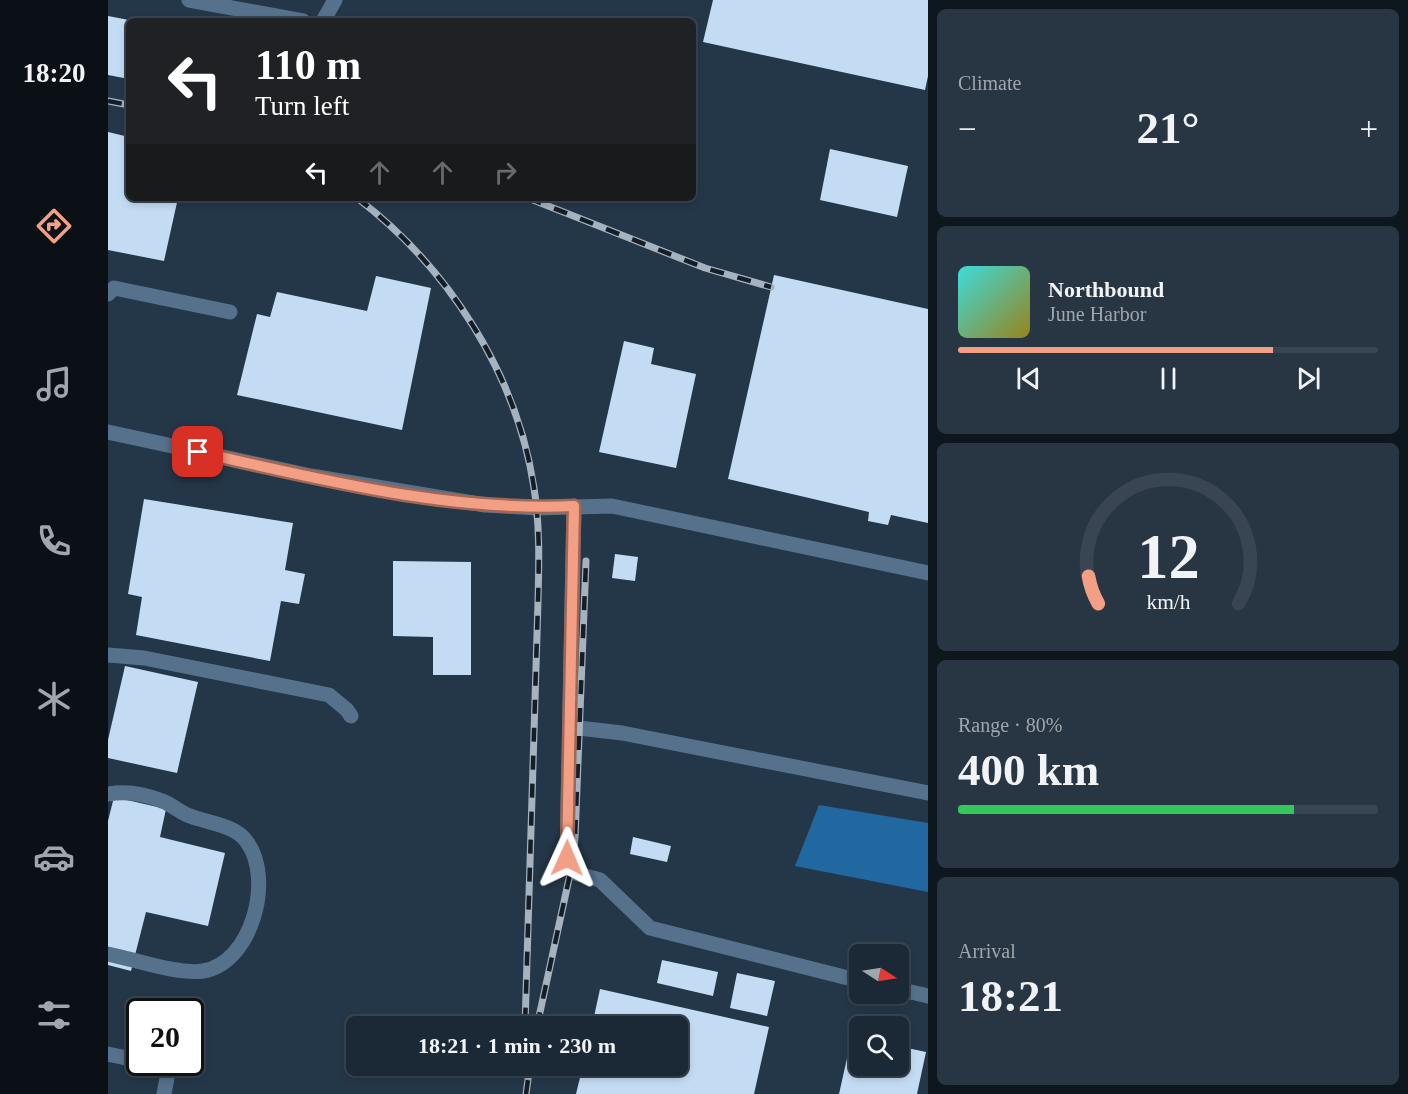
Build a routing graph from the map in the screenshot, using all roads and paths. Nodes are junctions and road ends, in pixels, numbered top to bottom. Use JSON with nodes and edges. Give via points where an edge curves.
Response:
{"nodes":[{"id":1,"x":189,"y":0,"type":"edge"},
{"id":2,"x":334,"y":0,"type":"edge"},
{"id":3,"x":287,"y":18,"type":"edge"},
{"id":4,"x":325,"y":18,"type":"edge"},
{"id":5,"x":108,"y":294,"type":"edge"},
{"id":6,"x":230,"y":312,"type":"dead end"},
{"id":7,"x":108,"y":432,"type":"edge"},
{"id":8,"x":574,"y":506,"type":"junction"},
{"id":9,"x":928,"y":573,"type":"edge"},
{"id":10,"x":108,"y":656,"type":"edge"},
{"id":11,"x":351,"y":716,"type":"dead end"},
{"id":12,"x":570,"y":727,"type":"junction"},
{"id":13,"x":928,"y":793,"type":"edge"},
{"id":14,"x":108,"y":794,"type":"edge"},
{"id":15,"x":108,"y":954,"type":"edge"},
{"id":16,"x":849,"y":978,"type":"edge"},
{"id":17,"x":909,"y":992,"type":"edge"},
{"id":18,"x":928,"y":996,"type":"edge"},
{"id":19,"x":108,"y":1054,"type":"edge"},
{"id":20,"x":126,"y":1058,"type":"edge"},
{"id":21,"x":167,"y":1076,"type":"edge"},
{"id":22,"x":164,"y":1094,"type":"edge"}],
"edges":[{"from":1,"to":3,"type":"lane"},
{"from":2,"to":4,"type":"lane"},
{"from":5,"to":6,"type":"lane","via":[[114,288]]},
{"from":7,"to":8,"type":"lane","via":[[402,492],[485,505]]},
{"from":8,"to":9,"type":"lane","via":[[612,506]]},
{"from":8,"to":12,"type":"lane"},
{"from":10,"to":11,"type":"lane","via":[[144,658],[329,695]]},
{"from":12,"to":13,"type":"lane","via":[[622,733]]},
{"from":12,"to":16,"type":"lane","via":[[567,858],[575,873],[600,880],[650,928]]},
{"from":14,"to":15,"type":"lane","via":[[123,792],[162,801],[186,815],[235,831],[255,854],[259,873],[250,925],[235,952],[223,964],[202,971]]},
{"from":17,"to":18,"type":"lane"},
{"from":19,"to":20,"type":"lane"},
{"from":21,"to":22,"type":"lane"}]}
